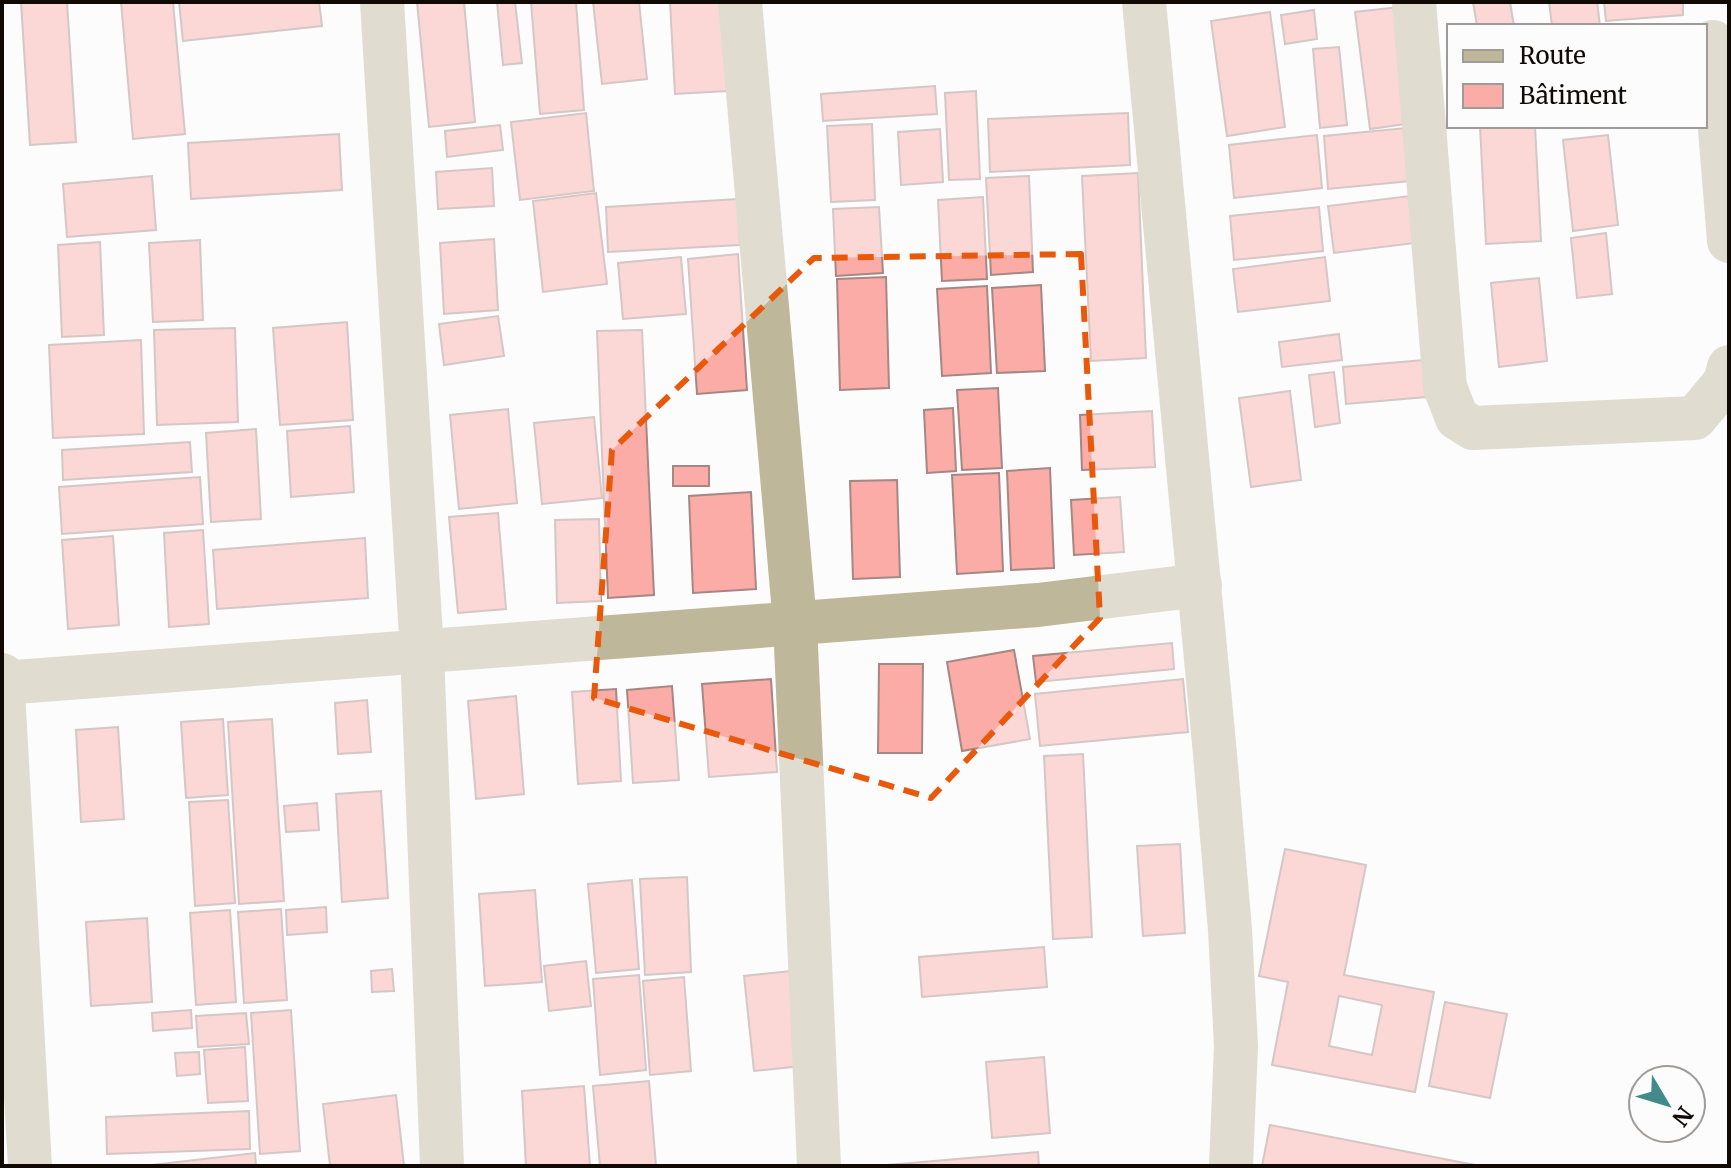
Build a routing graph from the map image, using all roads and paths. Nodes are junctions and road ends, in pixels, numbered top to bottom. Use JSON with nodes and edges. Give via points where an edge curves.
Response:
{"nodes":[{"id":1,"x":382,"y":2,"type":"edge"},
{"id":2,"x":740,"y":2,"type":"edge"},
{"id":3,"x":1144,"y":2,"type":"edge"},
{"id":4,"x":1414,"y":2,"type":"edge"},
{"id":5,"x":1713,"y":42,"type":"dead end"},
{"id":6,"x":1729,"y":241,"type":"edge"},
{"id":7,"x":1729,"y":367,"type":"edge"},
{"id":8,"x":1200,"y":585,"type":"junction"},
{"id":9,"x":795,"y":623,"type":"junction"},
{"id":10,"x":422,"y":652,"type":"junction"},
{"id":11,"x":2,"y":675,"type":"edge"},
{"id":12,"x":2,"y":683,"type":"edge"},
{"id":13,"x":30,"y":1166,"type":"edge"},
{"id":14,"x":442,"y":1166,"type":"edge"},
{"id":15,"x":819,"y":1166,"type":"edge"},
{"id":16,"x":1231,"y":1166,"type":"edge"}],
"edges":[{"from":1,"to":10,"type":"street"},
{"from":2,"to":9,"type":"street"},
{"from":3,"to":8,"type":"street"},
{"from":4,"to":7,"type":"street","via":[[1445,387],[1457,418],[1473,428],[1695,418],[1725,382]]},
{"from":5,"to":6,"type":"street"},
{"from":8,"to":9,"type":"street","via":[[1038,605]]},
{"from":8,"to":16,"type":"street","via":[[1231,945],[1236,1046]]},
{"from":9,"to":10,"type":"street"},
{"from":9,"to":15,"type":"street"},
{"from":10,"to":12,"type":"street"},
{"from":10,"to":14,"type":"street"},
{"from":11,"to":12,"type":"street"},
{"from":12,"to":13,"type":"street"}]}
